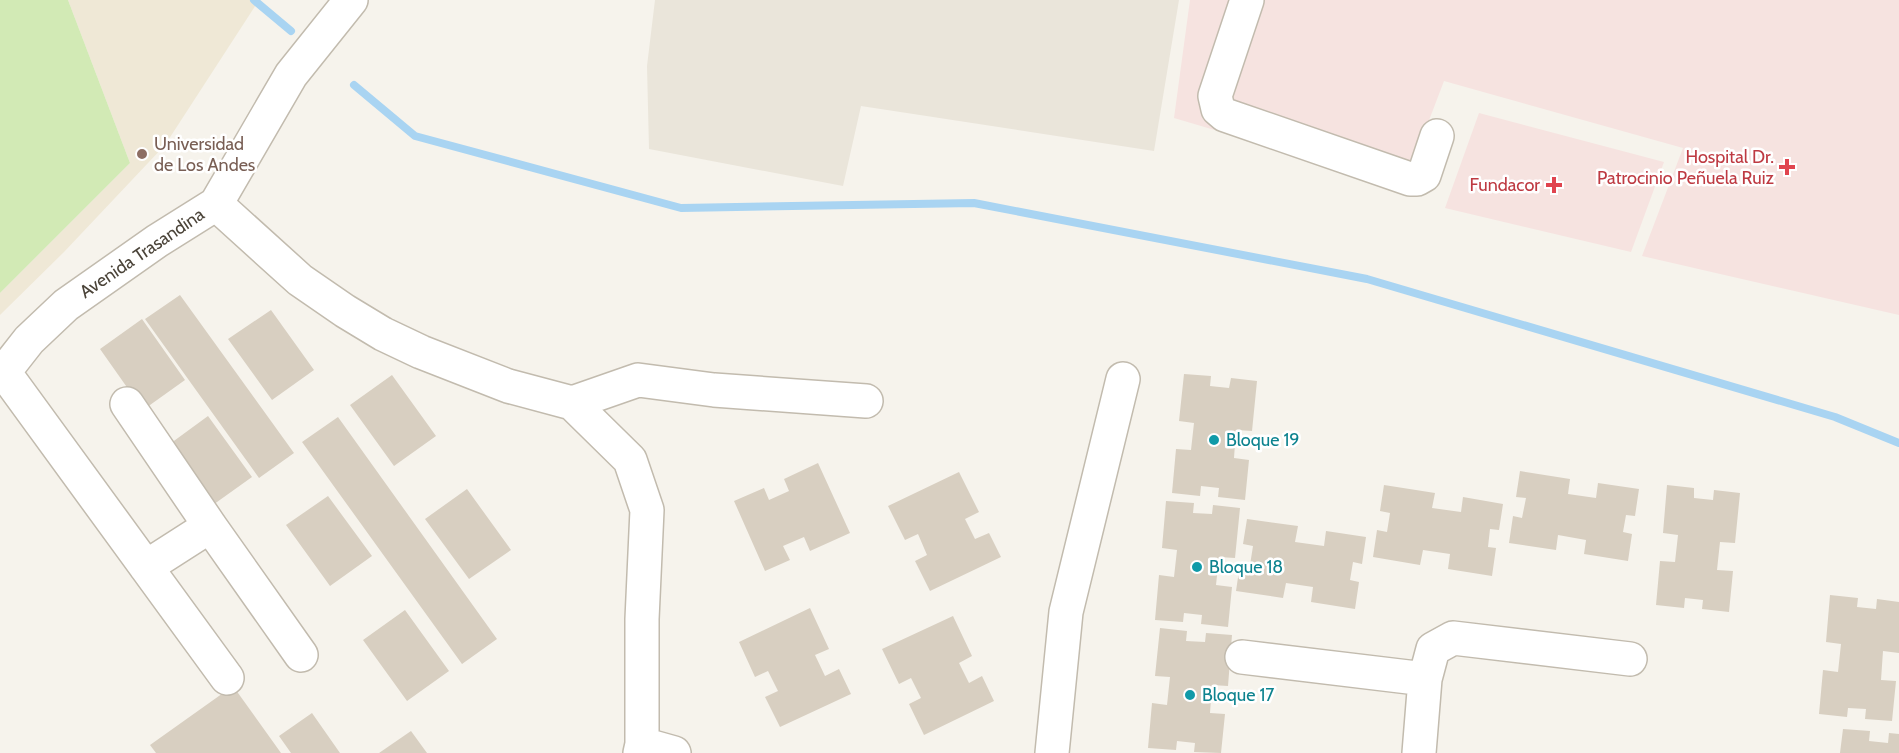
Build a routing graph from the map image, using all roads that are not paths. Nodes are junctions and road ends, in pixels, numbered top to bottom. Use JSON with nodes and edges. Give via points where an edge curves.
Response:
{"nodes":[{"id":1,"x":351,"y":0,"type":"edge"},
{"id":2,"x":1247,"y":0,"type":"edge"},
{"id":3,"x":1437,"y":136,"type":"dead end"},
{"id":4,"x":216,"y":204,"type":"junction"},
{"id":5,"x":2,"y":375,"type":"edge"},
{"id":6,"x":1123,"y":379,"type":"dead end"},
{"id":7,"x":866,"y":401,"type":"dead end"},
{"id":8,"x":573,"y":403,"type":"junction"},
{"id":9,"x":127,"y":404,"type":"dead end"},
{"id":10,"x":210,"y":526,"type":"junction"},
{"id":11,"x":146,"y":567,"type":"junction"},
{"id":12,"x":301,"y":655,"type":"dead end"},
{"id":13,"x":1242,"y":657,"type":"dead end"},
{"id":14,"x":1630,"y":659,"type":"dead end"},
{"id":15,"x":227,"y":678,"type":"dead end"},
{"id":16,"x":1425,"y":679,"type":"junction"},
{"id":17,"x":641,"y":748,"type":"edge"},
{"id":18,"x":674,"y":753,"type":"edge"},
{"id":19,"x":1052,"y":753,"type":"edge"},
{"id":20,"x":1419,"y":753,"type":"edge"}],
"edges":[{"from":1,"to":4,"type":"street","name":"Avenida Trasandina","via":[[291,75]]},
{"from":2,"to":3,"type":"street","via":[[1215,96],[1218,109],[1225,115],[1410,179],[1424,175]]},
{"from":4,"to":5,"type":"street","name":"Avenida Trasandina","via":[[66,305],[29,340]]},
{"from":4,"to":8,"type":"street","via":[[300,280],[383,334],[508,386]]},
{"from":5,"to":11,"type":"street"},
{"from":6,"to":19,"type":"street","via":[[1066,612]]},
{"from":7,"to":8,"type":"street","via":[[638,380]]},
{"from":8,"to":17,"type":"street","via":[[630,460],[647,510]]},
{"from":9,"to":10,"type":"street"},
{"from":10,"to":11,"type":"street"},
{"from":10,"to":12,"type":"street"},
{"from":11,"to":15,"type":"street"},
{"from":13,"to":16,"type":"street"},
{"from":14,"to":16,"type":"street","via":[[1453,638],[1433,649]]},
{"from":16,"to":20,"type":"street"},
{"from":17,"to":18,"type":"street"}]}
